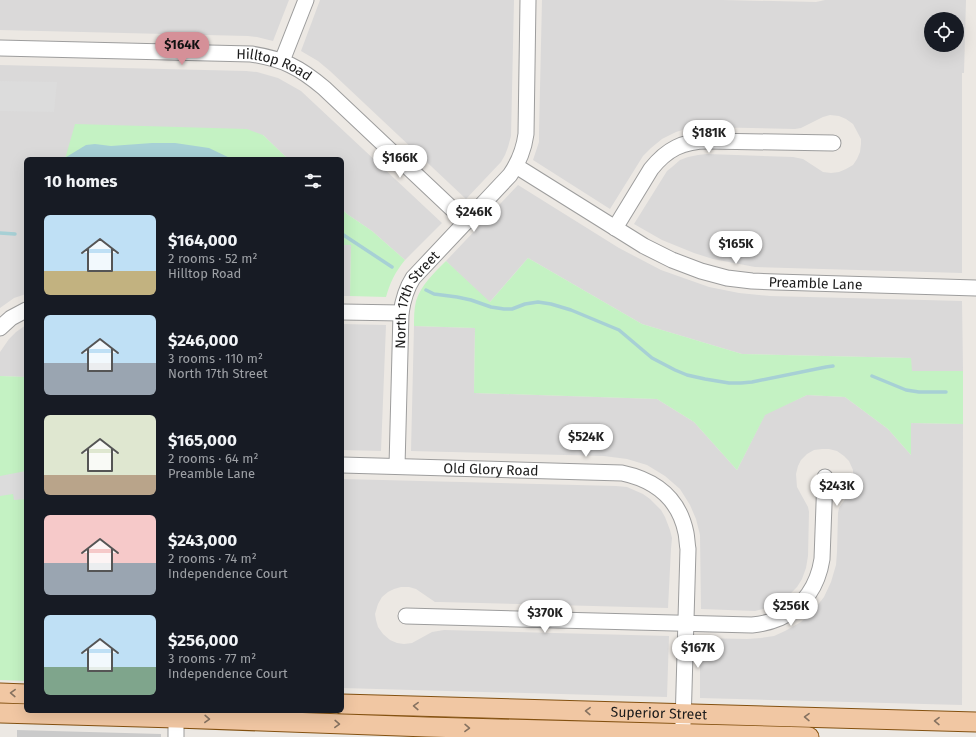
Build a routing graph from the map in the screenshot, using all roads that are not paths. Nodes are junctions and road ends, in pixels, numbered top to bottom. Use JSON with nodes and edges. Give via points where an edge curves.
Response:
{"nodes":[{"id":1,"x":306,"y":0,"type":"edge"},
{"id":2,"x":528,"y":0,"type":"edge"},
{"id":3,"x":0,"y":48,"type":"edge"},
{"id":4,"x":282,"y":61,"type":"junction"},
{"id":5,"x":833,"y":143,"type":"dead end"},
{"id":6,"x":516,"y":166,"type":"junction"},
{"id":7,"x":466,"y":222,"type":"junction"},
{"id":8,"x":615,"y":228,"type":"junction"},
{"id":9,"x":976,"y":288,"type":"edge"},
{"id":10,"x":24,"y":311,"type":"edge"},
{"id":11,"x":344,"y":312,"type":"edge"},
{"id":12,"x":401,"y":313,"type":"junction"},
{"id":13,"x":0,"y":328,"type":"edge"},
{"id":14,"x":344,"y":465,"type":"edge"},
{"id":15,"x":397,"y":466,"type":"junction"},
{"id":16,"x":825,"y":477,"type":"dead end"},
{"id":17,"x":406,"y":616,"type":"dead end"},
{"id":18,"x":686,"y":624,"type":"junction"},
{"id":19,"x":0,"y":693,"type":"edge"},
{"id":20,"x":24,"y":694,"type":"edge"},
{"id":21,"x":344,"y":704,"type":"edge"},
{"id":22,"x":0,"y":713,"type":"edge"},
{"id":23,"x":176,"y":714,"type":"edge"},
{"id":24,"x":683,"y":714,"type":"junction"},
{"id":25,"x":976,"y":722,"type":"edge"},
{"id":26,"x":683,"y":733,"type":"junction"},
{"id":27,"x":176,"y":737,"type":"edge"},
{"id":28,"x":809,"y":737,"type":"edge"}],
"edges":[{"from":1,"to":4,"type":"street"},
{"from":2,"to":6,"type":"street","name":"North 17th Street","via":[[526,134]]},
{"from":3,"to":4,"type":"street","name":"Hilltop Road","via":[[251,54]]},
{"from":4,"to":7,"type":"street","name":"Hilltop Road","via":[[308,75],[324,88]]},
{"from":5,"to":8,"type":"street","via":[[708,141],[680,145],[658,160]]},
{"from":6,"to":7,"type":"street","name":"North 17th Street"},
{"from":6,"to":8,"type":"street","name":"Preamble Lane"},
{"from":7,"to":12,"type":"street","name":"North 17th Street","via":[[413,278],[405,293]]},
{"from":8,"to":9,"type":"street","name":"Preamble Lane","via":[[672,260],[727,278],[770,282]]},
{"from":10,"to":13,"type":"street"},
{"from":11,"to":12,"type":"street"},
{"from":12,"to":15,"type":"street","name":"North 17th Street"},
{"from":14,"to":15,"type":"street","name":"Old Glory Road"},
{"from":15,"to":18,"type":"street","name":"Old Glory Road","via":[[608,472],[622,473],[648,481],[669,498],[683,521],[687,534]]},
{"from":16,"to":18,"type":"street","via":[[820,568],[810,592],[802,602],[791,612],[766,623]]},
{"from":17,"to":18,"type":"street"},
{"from":18,"to":24,"type":"street","name":"Old Glory Road"},
{"from":20,"to":19,"type":"main road","one_way":true},
{"from":24,"to":21,"type":"main road","name":"Superior Street","one_way":true},
{"from":22,"to":23,"type":"main road","name":"Superior Street"},
{"from":23,"to":26,"type":"main road","name":"Superior Street","one_way":true,"via":[[427,727]]},
{"from":23,"to":27,"type":"street"},
{"from":25,"to":24,"type":"main road","name":"Superior Street","one_way":true},
{"from":24,"to":26,"type":"street","name":"Old Glory Road"},
{"from":26,"to":28,"type":"main road","name":"Superior Street"}]}
